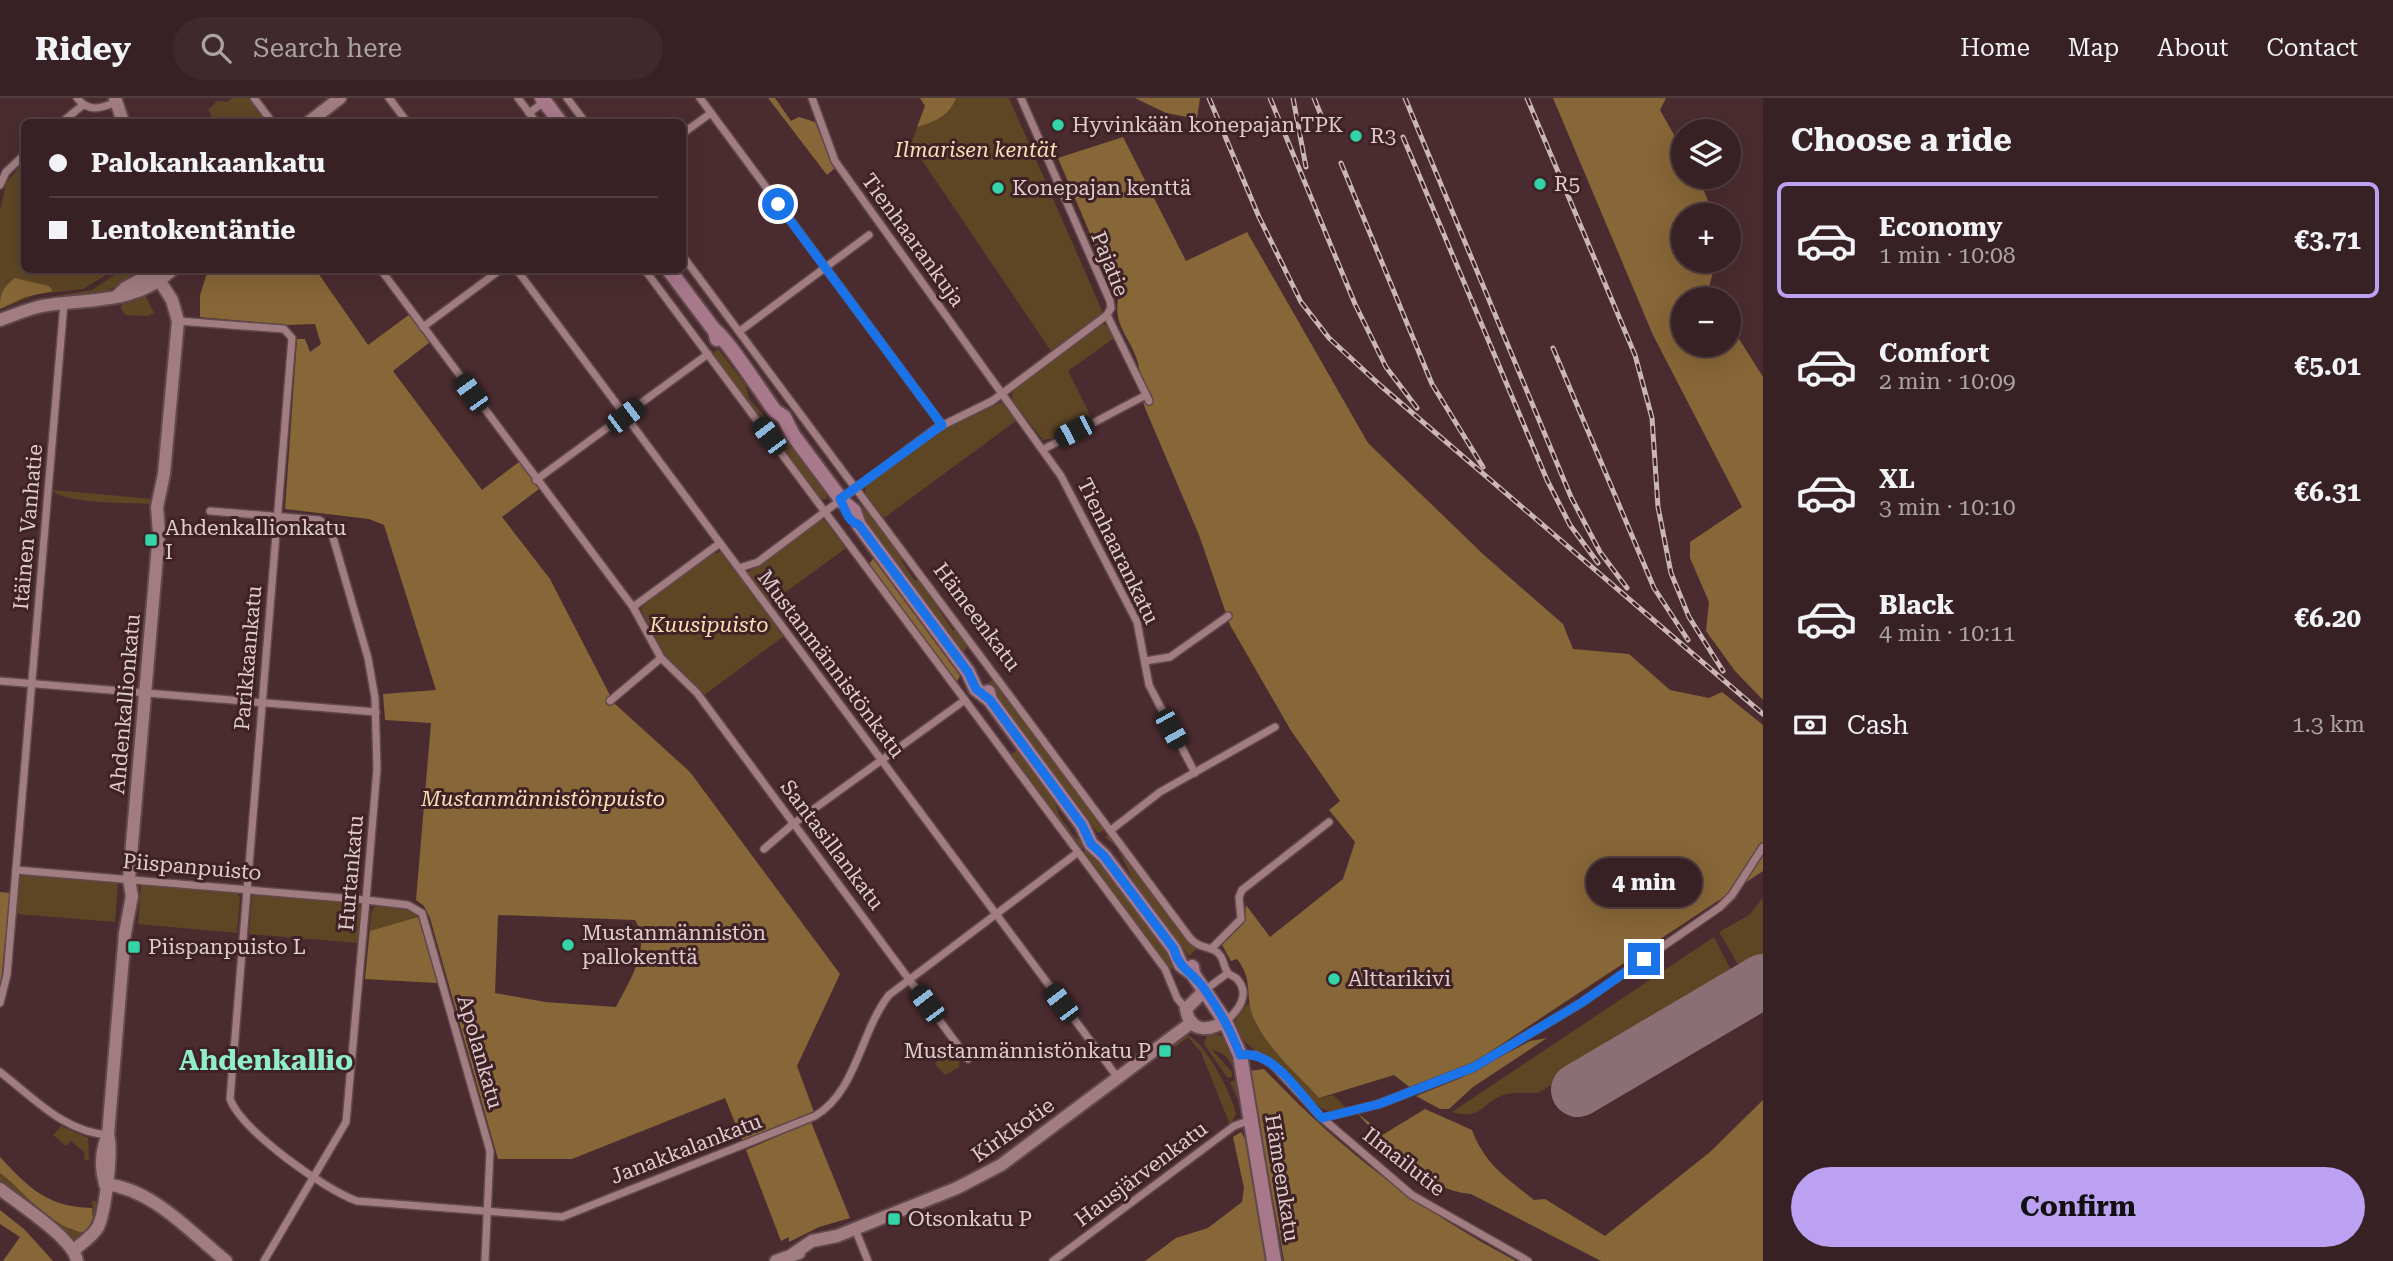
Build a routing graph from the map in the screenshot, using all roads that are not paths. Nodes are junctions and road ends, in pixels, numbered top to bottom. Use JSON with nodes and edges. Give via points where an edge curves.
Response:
{"nodes":[{"id":1,"x":77,"y":98,"type":"edge"},
{"id":2,"x":254,"y":98,"type":"edge"},
{"id":3,"x":340,"y":98,"type":"edge"},
{"id":4,"x":389,"y":98,"type":"edge"},
{"id":5,"x":518,"y":98,"type":"edge"},
{"id":6,"x":567,"y":98,"type":"edge"},
{"id":7,"x":699,"y":98,"type":"edge"},
{"id":8,"x":812,"y":98,"type":"edge"},
{"id":9,"x":1021,"y":98,"type":"edge"},
{"id":10,"x":116,"y":100,"type":"edge"},
{"id":11,"x":543,"y":100,"type":"edge"},
{"id":12,"x":83,"y":105,"type":"junction"},
{"id":13,"x":529,"y":113,"type":"junction"},
{"id":14,"x":711,"y":113,"type":"junction"},
{"id":15,"x":66,"y":119,"type":"edge"},
{"id":16,"x":122,"y":119,"type":"edge"},
{"id":17,"x":270,"y":119,"type":"edge"},
{"id":18,"x":313,"y":119,"type":"edge"},
{"id":19,"x":405,"y":119,"type":"edge"},
{"id":20,"x":534,"y":119,"type":"edge"},
{"id":21,"x":558,"y":119,"type":"edge"},
{"id":22,"x":583,"y":119,"type":"edge"},
{"id":23,"x":686,"y":131,"type":"edge"},
{"id":24,"x":21,"y":158,"type":"edge"},
{"id":25,"x":0,"y":183,"type":"edge"},
{"id":26,"x":869,"y":235,"type":"dead end"},
{"id":27,"x":686,"y":260,"type":"edge"},
{"id":28,"x":826,"y":267,"type":"junction"},
{"id":29,"x":383,"y":273,"type":"edge"},
{"id":30,"x":495,"y":273,"type":"edge"},
{"id":31,"x":519,"y":273,"type":"edge"},
{"id":32,"x":647,"y":273,"type":"edge"},
{"id":33,"x":671,"y":273,"type":"edge"},
{"id":34,"x":157,"y":274,"type":"edge"},
{"id":35,"x":697,"y":275,"type":"junction"},
{"id":36,"x":682,"y":287,"type":"junction"},
{"id":37,"x":64,"y":303,"type":"junction"},
{"id":38,"x":14,"y":315,"type":"junction"},
{"id":39,"x":1107,"y":315,"type":"junction"},
{"id":40,"x":0,"y":320,"type":"edge"},
{"id":41,"x":178,"y":321,"type":"junction"},
{"id":42,"x":423,"y":327,"type":"junction"},
{"id":43,"x":0,"y":328,"type":"edge"},
{"id":44,"x":740,"y":331,"type":"junction"},
{"id":45,"x":708,"y":354,"type":"junction"},
{"id":46,"x":1002,"y":393,"type":"junction"},
{"id":47,"x":625,"y":416,"type":"junction"},
{"id":48,"x":942,"y":425,"type":"junction"},
{"id":49,"x":1044,"y":449,"type":"junction"},
{"id":50,"x":536,"y":480,"type":"junction"},
{"id":51,"x":856,"y":488,"type":"junction"},
{"id":52,"x":841,"y":501,"type":"junction"},
{"id":53,"x":210,"y":511,"type":"dead end"},
{"id":54,"x":824,"y":511,"type":"junction"},
{"id":55,"x":277,"y":516,"type":"junction"},
{"id":56,"x":720,"y":543,"type":"junction"},
{"id":57,"x":739,"y":568,"type":"junction"},
{"id":58,"x":633,"y":607,"type":"junction"},
{"id":59,"x":1228,"y":616,"type":"dead end"},
{"id":60,"x":661,"y":658,"type":"junction"},
{"id":61,"x":1145,"y":661,"type":"junction"},
{"id":62,"x":0,"y":681,"type":"edge"},
{"id":63,"x":32,"y":684,"type":"junction"},
{"id":64,"x":146,"y":694,"type":"junction"},
{"id":65,"x":965,"y":700,"type":"junction"},
{"id":66,"x":610,"y":701,"type":"dead end"},
{"id":67,"x":262,"y":704,"type":"junction"},
{"id":68,"x":376,"y":712,"type":"junction"},
{"id":69,"x":1275,"y":727,"type":"dead end"},
{"id":70,"x":881,"y":760,"type":"junction"},
{"id":71,"x":1195,"y":773,"type":"junction"},
{"id":72,"x":1329,"y":822,"type":"dead end"},
{"id":73,"x":793,"y":824,"type":"junction"},
{"id":74,"x":1111,"y":830,"type":"junction"},
{"id":75,"x":1763,"y":847,"type":"edge"},
{"id":76,"x":764,"y":849,"type":"dead end"},
{"id":77,"x":1077,"y":853,"type":"junction"},
{"id":78,"x":16,"y":870,"type":"junction"},
{"id":79,"x":130,"y":879,"type":"junction"},
{"id":80,"x":245,"y":890,"type":"junction"},
{"id":81,"x":366,"y":900,"type":"junction"},
{"id":82,"x":994,"y":914,"type":"junction"},
{"id":83,"x":1211,"y":949,"type":"junction"},
{"id":84,"x":1228,"y":974,"type":"junction"},
{"id":85,"x":908,"y":979,"type":"junction"},
{"id":86,"x":1205,"y":990,"type":"junction"},
{"id":87,"x":0,"y":1003,"type":"edge"},
{"id":88,"x":1186,"y":1009,"type":"junction"},
{"id":89,"x":1225,"y":1021,"type":"junction"},
{"id":90,"x":1191,"y":1023,"type":"junction"},
{"id":91,"x":1240,"y":1055,"type":"junction"},
{"id":92,"x":968,"y":1059,"type":"dead end"},
{"id":93,"x":0,"y":1072,"type":"edge"},
{"id":94,"x":1118,"y":1079,"type":"junction"},
{"id":95,"x":230,"y":1099,"type":"joint"},
{"id":96,"x":1322,"y":1118,"type":"junction"},
{"id":97,"x":1252,"y":1120,"type":"junction"},
{"id":98,"x":108,"y":1135,"type":"junction"},
{"id":99,"x":313,"y":1177,"type":"junction"},
{"id":100,"x":105,"y":1184,"type":"junction"},
{"id":101,"x":0,"y":1189,"type":"edge"},
{"id":102,"x":490,"y":1213,"type":"junction"},
{"id":103,"x":855,"y":1229,"type":"junction"},
{"id":104,"x":77,"y":1256,"type":"edge"},
{"id":105,"x":226,"y":1261,"type":"edge"},
{"id":106,"x":264,"y":1261,"type":"edge"},
{"id":107,"x":485,"y":1261,"type":"edge"},
{"id":108,"x":776,"y":1261,"type":"edge"},
{"id":109,"x":868,"y":1261,"type":"edge"},
{"id":110,"x":1053,"y":1261,"type":"edge"},
{"id":111,"x":1273,"y":1261,"type":"edge"},
{"id":112,"x":1528,"y":1261,"type":"edge"}],
"edges":[{"from":1,"to":12,"type":"street"},
{"from":2,"to":17,"type":"street"},
{"from":3,"to":18,"type":"street"},
{"from":4,"to":19,"type":"street"},
{"from":5,"to":13,"type":"street"},
{"from":6,"to":22,"type":"street"},
{"from":7,"to":14,"type":"street"},
{"from":8,"to":46,"type":"street","name":"Tienhaarankuja","via":[[835,161]]},
{"from":9,"to":39,"type":"street","name":"Pajatie","via":[[1110,301]]},
{"from":10,"to":12,"type":"street","via":[[93,109]]},
{"from":10,"to":16,"type":"street"},
{"from":11,"to":13,"type":"street"},
{"from":11,"to":21,"type":"main road"},
{"from":12,"to":15,"type":"street"},
{"from":13,"to":20,"type":"street"},
{"from":14,"to":23,"type":"street"},
{"from":14,"to":28,"type":"street"},
{"from":24,"to":25,"type":"street"},
{"from":26,"to":28,"type":"street"},
{"from":27,"to":35,"type":"street","name":"Hämeenkatu"},
{"from":28,"to":44,"type":"street"},
{"from":28,"to":48,"type":"street"},
{"from":29,"to":42,"type":"street","name":"Santasillankatu"},
{"from":30,"to":42,"type":"street"},
{"from":31,"to":47,"type":"street","name":"Mustanmännistönkatu"},
{"from":32,"to":45,"type":"street"},
{"from":33,"to":36,"type":"main road","name":"Hämeenkatu"},
{"from":34,"to":37,"type":"street","via":[[117,296]]},
{"from":34,"to":41,"type":"street","name":"Ahdenkallionkatu"},
{"from":35,"to":36,"type":"street"},
{"from":35,"to":44,"type":"street","name":"Hämeenkatu"},
{"from":36,"to":52,"type":"main road","name":"Hämeenkatu","via":[[787,421]]},
{"from":37,"to":38,"type":"street"},
{"from":37,"to":63,"type":"street","name":"Itäinen Vanhatie"},
{"from":38,"to":40,"type":"street"},
{"from":38,"to":43,"type":"street"},
{"from":39,"to":46,"type":"street"},
{"from":39,"to":49,"type":"street","name":"Pajatie","via":[[1147,398]]},
{"from":41,"to":55,"type":"street","name":"Parikkaankatu","via":[[284,329],[292,338]]},
{"from":41,"to":64,"type":"street","name":"Ahdenkallionkatu","via":[[164,474],[166,507],[159,533]]},
{"from":42,"to":50,"type":"street","name":"Santasillankatu"},
{"from":44,"to":51,"type":"street","name":"Hämeenkatu"},
{"from":45,"to":47,"type":"street"},
{"from":45,"to":54,"type":"street"},
{"from":46,"to":48,"type":"street"},
{"from":46,"to":49,"type":"street","name":"Tienhaarankatu"},
{"from":47,"to":50,"type":"street"},
{"from":47,"to":56,"type":"street","name":"Mustanmännistönkatu"},
{"from":48,"to":51,"type":"street"},
{"from":49,"to":61,"type":"street","name":"Tienhaarankatu","via":[[1137,622]]},
{"from":50,"to":58,"type":"street","name":"Santasillankatu"},
{"from":51,"to":52,"type":"street"},
{"from":51,"to":74,"type":"street","name":"Hämeenkatu"},
{"from":52,"to":54,"type":"street"},
{"from":52,"to":86,"type":"main road","name":"Hämeenkatu","via":[[854,511],[859,525],[968,672],[979,678],[990,700],[1082,825],[1094,834],[1104,856],[1174,949],[1181,965]]},
{"from":53,"to":55,"type":"street"},
{"from":54,"to":57,"type":"street","via":[[754,565]]},
{"from":54,"to":65,"type":"street"},
{"from":55,"to":67,"type":"street","name":"Parikkaankatu"},
{"from":55,"to":68,"type":"street","name":"Hurtankatu","via":[[319,520],[330,527],[368,658]]},
{"from":56,"to":57,"type":"street","name":"Mustanmännistönkatu"},
{"from":56,"to":58,"type":"street"},
{"from":57,"to":70,"type":"street","name":"Mustanmännistönkatu"},
{"from":58,"to":60,"type":"street","name":"Santasillankatu"},
{"from":59,"to":61,"type":"street","via":[[1170,656]]},
{"from":60,"to":66,"type":"street"},
{"from":60,"to":73,"type":"street","name":"Santasillankatu","via":[[697,693]]},
{"from":61,"to":71,"type":"street","name":"Tienhaarankatu","via":[[1149,685]]},
{"from":62,"to":63,"type":"street"},
{"from":63,"to":64,"type":"street"},
{"from":63,"to":78,"type":"street","name":"Itäinen Vanhatie"},
{"from":64,"to":67,"type":"street"},
{"from":64,"to":79,"type":"street","name":"Ahdenkallionkatu"},
{"from":65,"to":70,"type":"street"},
{"from":65,"to":77,"type":"street"},
{"from":67,"to":68,"type":"street"},
{"from":67,"to":80,"type":"street","name":"Parikkaankatu"},
{"from":68,"to":81,"type":"street","name":"Hurtankatu","via":[[377,769]]},
{"from":69,"to":71,"type":"street"},
{"from":70,"to":73,"type":"street"},
{"from":70,"to":82,"type":"street","name":"Mustanmännistönkatu"},
{"from":71,"to":74,"type":"street","via":[[1160,792]]},
{"from":72,"to":83,"type":"street","via":[[1242,890],[1241,919]]},
{"from":73,"to":76,"type":"street"},
{"from":73,"to":85,"type":"street","name":"Santasillankatu"},
{"from":74,"to":83,"type":"street","name":"Hämeenkatu","via":[[1190,938]]},
{"from":75,"to":96,"type":"street","via":[[1720,907],[1581,1003],[1474,1067],[1379,1104]]},
{"from":77,"to":82,"type":"street","name":"Janakkalankatu"},
{"from":77,"to":88,"type":"street","via":[[1165,969]]},
{"from":78,"to":79,"type":"street","name":"Piispanpuisto"},
{"from":78,"to":87,"type":"street","name":"Itäinen Vanhatie","via":[[7,975]]},
{"from":79,"to":80,"type":"street","name":"Piispanpuisto"},
{"from":79,"to":98,"type":"street","name":"Ahdenkallionkatu","via":[[122,914],[125,933]]},
{"from":80,"to":81,"type":"street","name":"Piispanpuisto"},
{"from":80,"to":95,"type":"street","name":"Parikkaankatu"},
{"from":81,"to":99,"type":"street","name":"Hurtankatu","via":[[346,1122]]},
{"from":81,"to":102,"type":"street","name":"Apolankatu","via":[[408,905],[422,913],[427,923],[490,1151]]},
{"from":82,"to":85,"type":"street","name":"Janakkalankatu"},
{"from":82,"to":94,"type":"street","name":"Mustanmännistönkatu"},
{"from":83,"to":84,"type":"street","name":"Hämeenkatu","via":[[1222,957]]},
{"from":84,"to":86,"type":"street"},
{"from":84,"to":89,"type":"street","name":"Hämeenkatu","via":[[1238,980],[1243,998]]},
{"from":85,"to":92,"type":"street","name":"Santasillankatu"},
{"from":85,"to":102,"type":"street","name":"Janakkalankatu","via":[[879,1007],[838,1096],[815,1116],[562,1217]]},
{"from":86,"to":88,"type":"street"},
{"from":86,"to":89,"type":"main road","name":"Hämeenkatu"},
{"from":88,"to":90,"type":"street"},
{"from":89,"to":90,"type":"street","via":[[1207,1029]]},
{"from":89,"to":91,"type":"main road","name":"Hämeenkatu"},
{"from":90,"to":94,"type":"street","name":"Kirkkotie"},
{"from":91,"to":96,"type":"street","name":"Ilmailutie","via":[[1264,1058]]},
{"from":91,"to":97,"type":"main road","name":"Hämeenkatu"},
{"from":93,"to":98,"type":"street","via":[[72,1128]]},
{"from":94,"to":103,"type":"street","name":"Kirkkotie","via":[[989,1172]]},
{"from":95,"to":99,"type":"street","name":"Janakkalankatu","via":[[238,1115],[256,1132]]},
{"from":96,"to":112,"type":"street","name":"Ilmailutie","via":[[1412,1195]]},
{"from":97,"to":110,"type":"street","name":"Hausjärvenkatu","via":[[1234,1126]]},
{"from":97,"to":111,"type":"main road","name":"Hämeenkatu"},
{"from":98,"to":100,"type":"street","name":"Ahdenkallionkatu","via":[[102,1158]]},
{"from":99,"to":102,"type":"street","name":"Janakkalankatu","via":[[335,1193],[357,1201]]},
{"from":99,"to":106,"type":"street","name":"Hurtankatu"},
{"from":100,"to":104,"type":"street","name":"Ahdenkallionkatu","via":[[97,1227]]},
{"from":100,"to":105,"type":"street","via":[[126,1186],[145,1196]]},
{"from":101,"to":104,"type":"street"},
{"from":102,"to":107,"type":"street","name":"Apolankatu"},
{"from":103,"to":108,"type":"street","name":"Kirkkotie","via":[[831,1243]]},
{"from":103,"to":109,"type":"street"}]}
